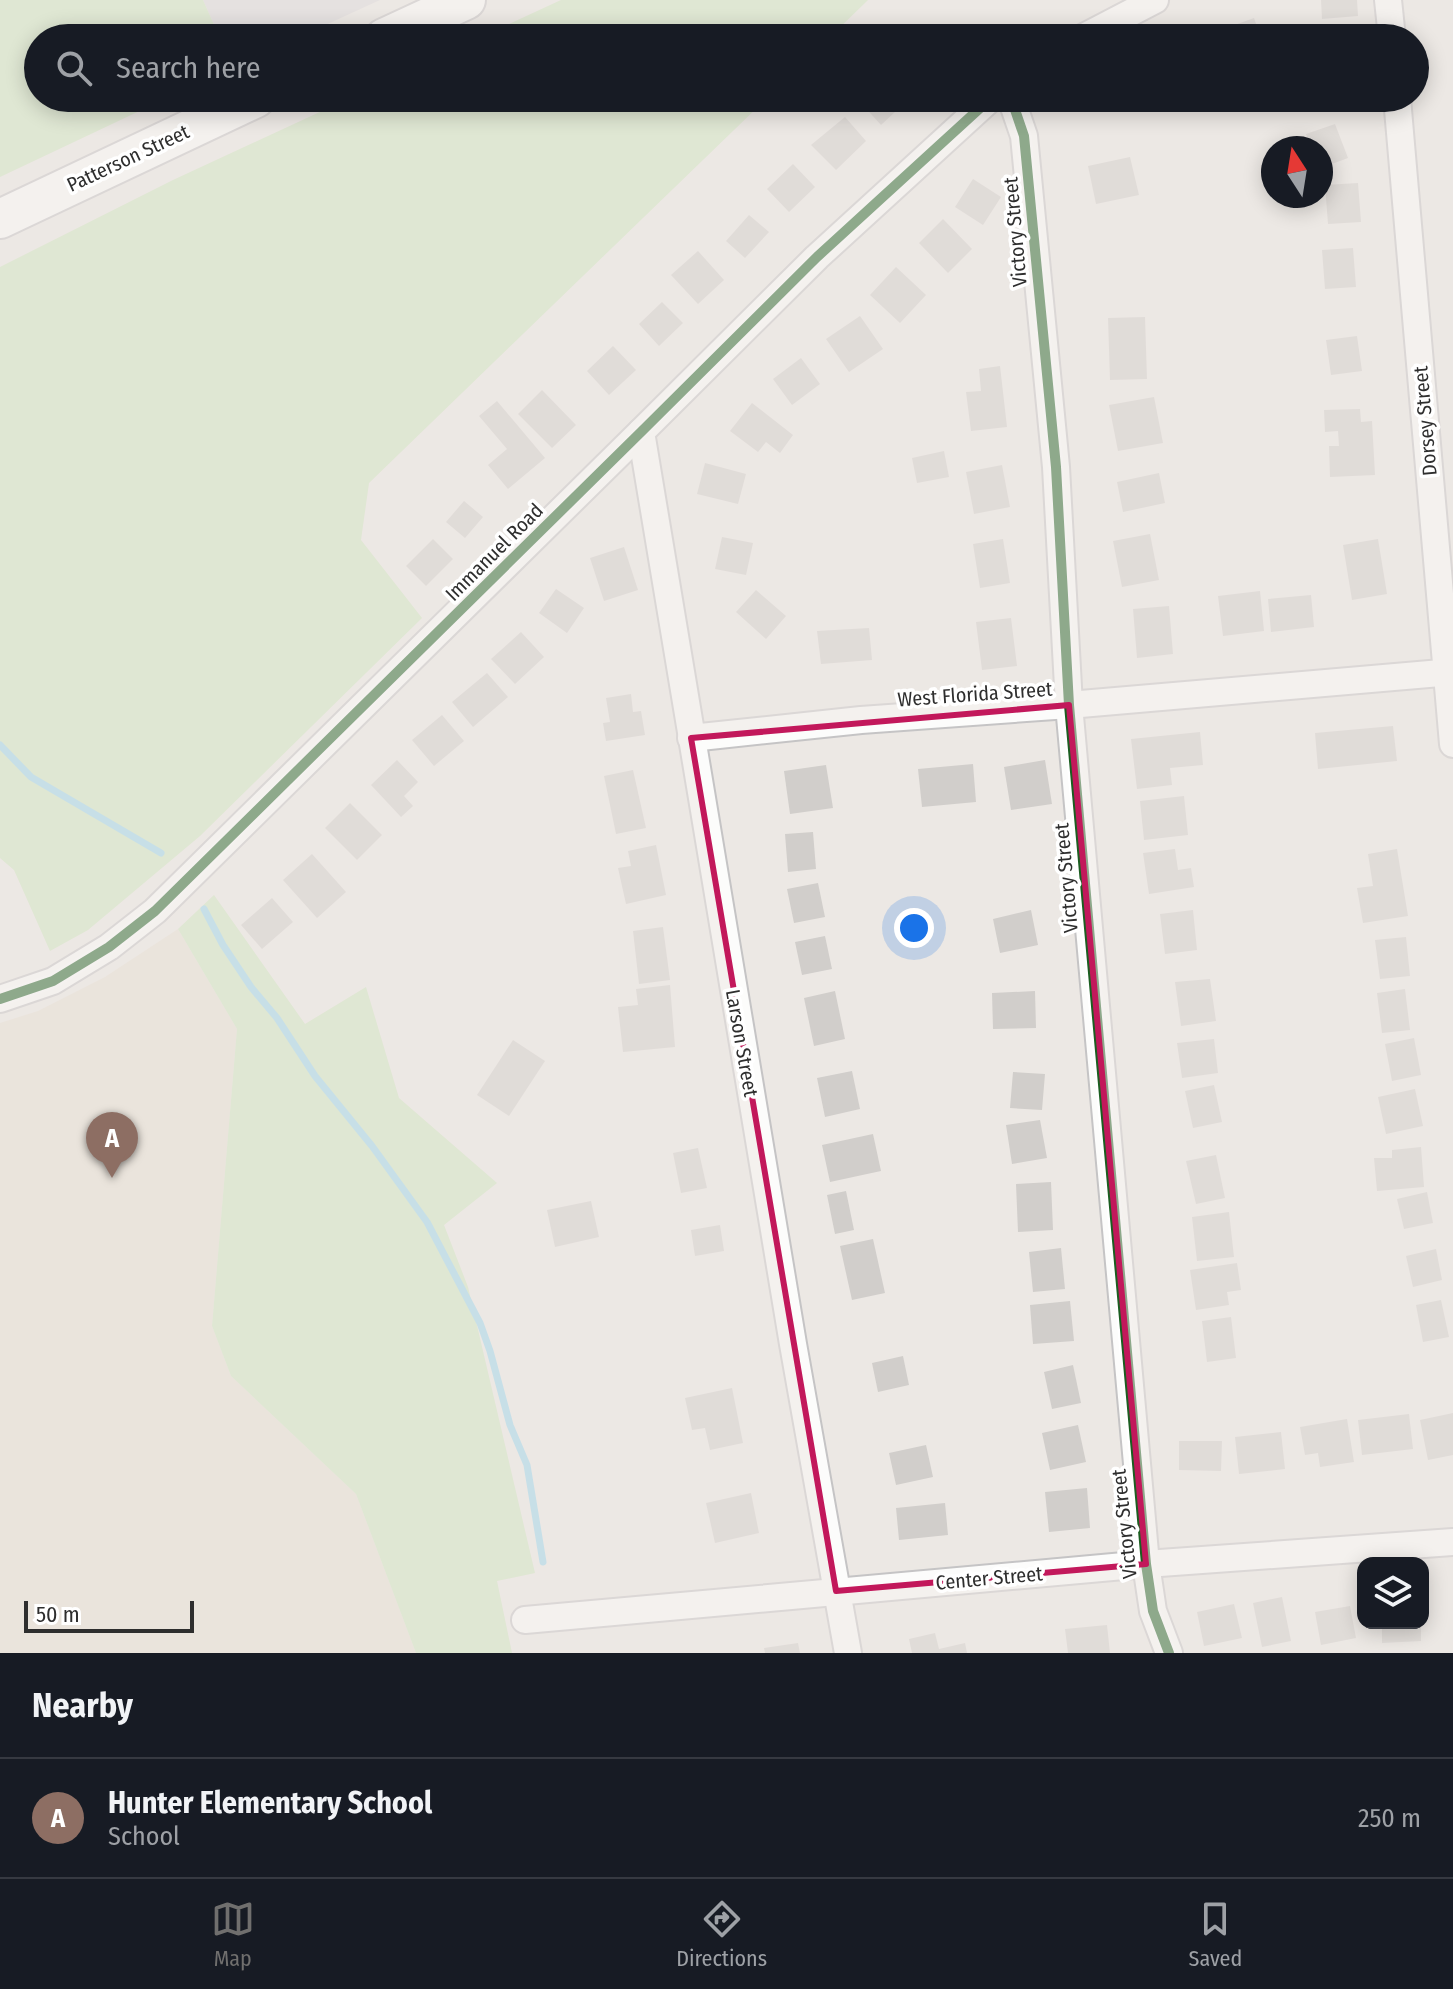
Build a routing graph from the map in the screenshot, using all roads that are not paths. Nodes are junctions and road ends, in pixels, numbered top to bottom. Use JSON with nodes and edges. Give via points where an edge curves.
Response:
{"nodes":[{"id":1,"x":466,"y":0,"type":"edge"},
{"id":2,"x":1155,"y":0,"type":"edge"},
{"id":3,"x":1388,"y":0,"type":"edge"},
{"id":4,"x":414,"y":24,"type":"edge"},
{"id":5,"x":1109,"y":24,"type":"edge"},
{"id":6,"x":1391,"y":24,"type":"edge"},
{"id":7,"x":226,"y":112,"type":"edge"},
{"id":8,"x":976,"y":112,"type":"edge"},
{"id":9,"x":1016,"y":112,"type":"edge"},
{"id":10,"x":1398,"y":112,"type":"edge"},
{"id":11,"x":0,"y":219,"type":"edge"},
{"id":12,"x":641,"y":432,"type":"junction"},
{"id":13,"x":1450,"y":673,"type":"edge"},
{"id":14,"x":1069,"y":705,"type":"junction"},
{"id":15,"x":691,"y":738,"type":"junction"},
{"id":16,"x":1453,"y":744,"type":"edge"},
{"id":17,"x":0,"y":999,"type":"edge"},
{"id":18,"x":1453,"y":1542,"type":"edge"},
{"id":19,"x":1146,"y":1564,"type":"junction"},
{"id":20,"x":836,"y":1591,"type":"junction"},
{"id":21,"x":525,"y":1620,"type":"dead end"},
{"id":22,"x":848,"y":1653,"type":"edge"},
{"id":23,"x":1169,"y":1653,"type":"edge"}],
"edges":[{"from":1,"to":4,"type":"main road"},
{"from":2,"to":5,"type":"street"},
{"from":3,"to":6,"type":"street"},
{"from":7,"to":11,"type":"main road","name":"Patterson Street"},
{"from":8,"to":12,"type":"street","name":"Immanuel Road","via":[[817,257]]},
{"from":9,"to":14,"type":"street","name":"Victory Street","via":[[1024,136],[1056,467]]},
{"from":10,"to":13,"type":"street","name":"Dorsey Street"},
{"from":12,"to":15,"type":"street","name":"Larson Street"},
{"from":12,"to":17,"type":"street","name":"Immanuel Road","via":[[155,911],[53,981]]},
{"from":13,"to":14,"type":"street","name":"West Florida Street"},
{"from":13,"to":16,"type":"street","name":"Dorsey Street"},
{"from":14,"to":15,"type":"street","name":"West Florida Street"},
{"from":14,"to":19,"type":"street","name":"Victory Street"},
{"from":15,"to":20,"type":"street","name":"Larson Street"},
{"from":18,"to":19,"type":"street","name":"Center Street"},
{"from":19,"to":20,"type":"street","name":"Center Street"},
{"from":19,"to":23,"type":"street","name":"Victory Street","via":[[1153,1611]]},
{"from":20,"to":21,"type":"street","name":"Center Street"},
{"from":20,"to":22,"type":"street","name":"Larson Street"}]}
